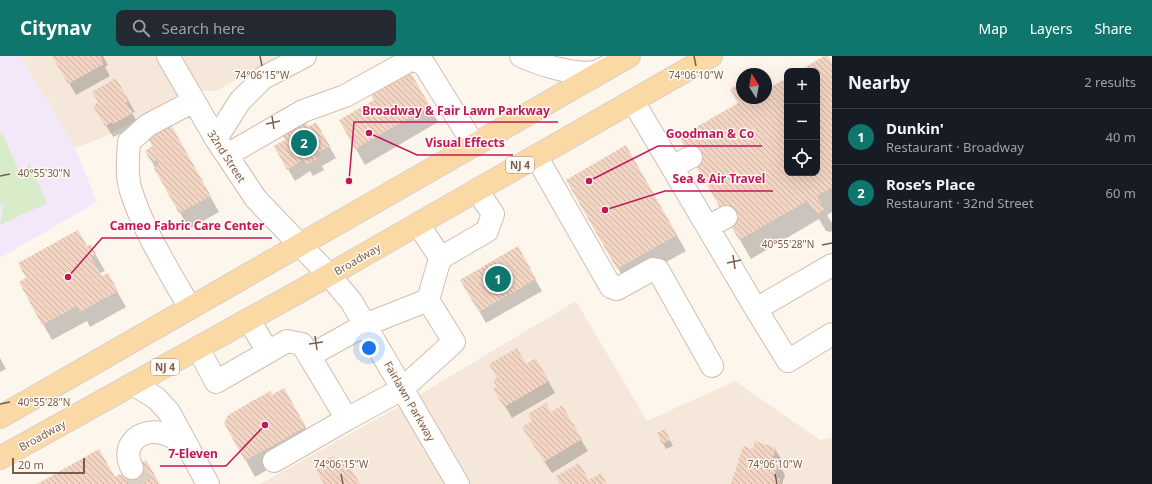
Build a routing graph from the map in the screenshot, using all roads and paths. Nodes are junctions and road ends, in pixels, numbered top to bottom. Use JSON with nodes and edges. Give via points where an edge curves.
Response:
{"nodes":[{"id":1,"x":168,"y":56,"type":"edge"},
{"id":2,"x":305,"y":56,"type":"edge"},
{"id":3,"x":521,"y":56,"type":"edge"},
{"id":4,"x":629,"y":56,"type":"edge"},
{"id":5,"x":711,"y":56,"type":"edge"},
{"id":6,"x":194,"y":101,"type":"junction"},
{"id":7,"x":633,"y":101,"type":"junction"},
{"id":8,"x":474,"y":145,"type":"junction"},
{"id":9,"x":221,"y":147,"type":"junction"},
{"id":10,"x":536,"y":156,"type":"junction"},
{"id":11,"x":477,"y":190,"type":"junction"},
{"id":12,"x":418,"y":224,"type":"junction"},
{"id":13,"x":300,"y":245,"type":"junction"},
{"id":14,"x":441,"y":255,"type":"junction"},
{"id":15,"x":832,"y":265,"type":"edge"},
{"id":16,"x":330,"y":275,"type":"junction"},
{"id":17,"x":428,"y":300,"type":"junction"},
{"id":18,"x":190,"y":308,"type":"junction"},
{"id":19,"x":756,"y":309,"type":"junction"},
{"id":20,"x":249,"y":320,"type":"junction"},
{"id":21,"x":365,"y":325,"type":"junction"},
{"id":22,"x":832,"y":334,"type":"edge"},
{"id":23,"x":198,"y":348,"type":"junction"},
{"id":24,"x":268,"y":352,"type":"junction"},
{"id":25,"x":309,"y":356,"type":"junction"},
{"id":26,"x":712,"y":366,"type":"dead end"},
{"id":27,"x":133,"y":384,"type":"junction"},
{"id":28,"x":402,"y":389,"type":"junction"},
{"id":29,"x":0,"y":417,"type":"edge"},
{"id":30,"x":347,"y":419,"type":"junction"},
{"id":31,"x":189,"y":448,"type":"junction"},
{"id":32,"x":0,"y":458,"type":"edge"},
{"id":33,"x":274,"y":461,"type":"dead end"},
{"id":34,"x":132,"y":468,"type":"tunnel mouth"},
{"id":35,"x":208,"y":484,"type":"edge"},
{"id":36,"x":458,"y":484,"type":"edge"}],
"edges":[{"from":1,"to":6,"type":"street","name":"32nd Street"},
{"from":2,"to":9,"type":"street","via":[[263,78],[240,101]]},
{"from":3,"to":4,"type":"street","via":[[561,70],[594,73]]},
{"from":4,"to":8,"type":"main road"},
{"from":5,"to":7,"type":"main road","name":"Broadway","number":"NJ 4"},
{"from":6,"to":9,"type":"street","name":"32nd Street"},
{"from":6,"to":18,"type":"street","via":[[148,125],[129,142],[127,164],[131,190],[148,230]]},
{"from":7,"to":10,"type":"main road","name":"Broadway","number":"NJ 4"},
{"from":7,"to":19,"type":"street","via":[[681,162],[717,222]]},
{"from":8,"to":9,"type":"street","via":[[424,64],[412,59],[345,96],[303,111]]},
{"from":8,"to":13,"type":"main road"},
{"from":9,"to":13,"type":"street","name":"32nd Street","via":[[256,199]]},
{"from":10,"to":11,"type":"main road","name":"Broadway","number":"NJ 4"},
{"from":10,"to":26,"type":"street","via":[[611,288],[617,289],[653,270],[658,270]]},
{"from":11,"to":12,"type":"main road","name":"Broadway","number":"NJ 4"},
{"from":11,"to":14,"type":"street","via":[[492,214],[491,224],[487,231],[444,256]]},
{"from":12,"to":14,"type":"street"},
{"from":12,"to":16,"type":"main road","name":"Broadway","number":"NJ 4"},
{"from":13,"to":16,"type":"street","name":"Fairlawn Parkway"},
{"from":13,"to":18,"type":"main road"},
{"from":14,"to":17,"type":"street"},
{"from":15,"to":19,"type":"street"},
{"from":16,"to":20,"type":"main road","name":"Broadway","number":"NJ 4"},
{"from":16,"to":21,"type":"street","name":"Fairlawn Parkway","via":[[351,301]]},
{"from":17,"to":21,"type":"street"},
{"from":17,"to":28,"type":"street","via":[[454,342]]},
{"from":18,"to":29,"type":"main road"},
{"from":19,"to":22,"type":"street","via":[[788,361]]},
{"from":20,"to":23,"type":"main road","name":"Broadway","number":"NJ 4"},
{"from":20,"to":24,"type":"street"},
{"from":21,"to":25,"type":"street"},
{"from":21,"to":28,"type":"street","name":"Fairlawn Parkway"},
{"from":23,"to":24,"type":"street","via":[[216,382]]},
{"from":23,"to":27,"type":"main road","name":"Broadway","number":"NJ 4"},
{"from":24,"to":25,"type":"street","via":[[287,341],[302,344]]},
{"from":25,"to":30,"type":"street"},
{"from":27,"to":31,"type":"street","via":[[156,398],[169,412]]},
{"from":27,"to":32,"type":"main road","name":"Broadway","number":"NJ 4"},
{"from":28,"to":30,"type":"street"},
{"from":28,"to":36,"type":"street","name":"Fairlawn Parkway"},
{"from":30,"to":33,"type":"street"},
{"from":31,"to":34,"type":"street","via":[[162,432],[147,433],[136,438],[130,445],[128,460]]},
{"from":31,"to":35,"type":"street"}]}
